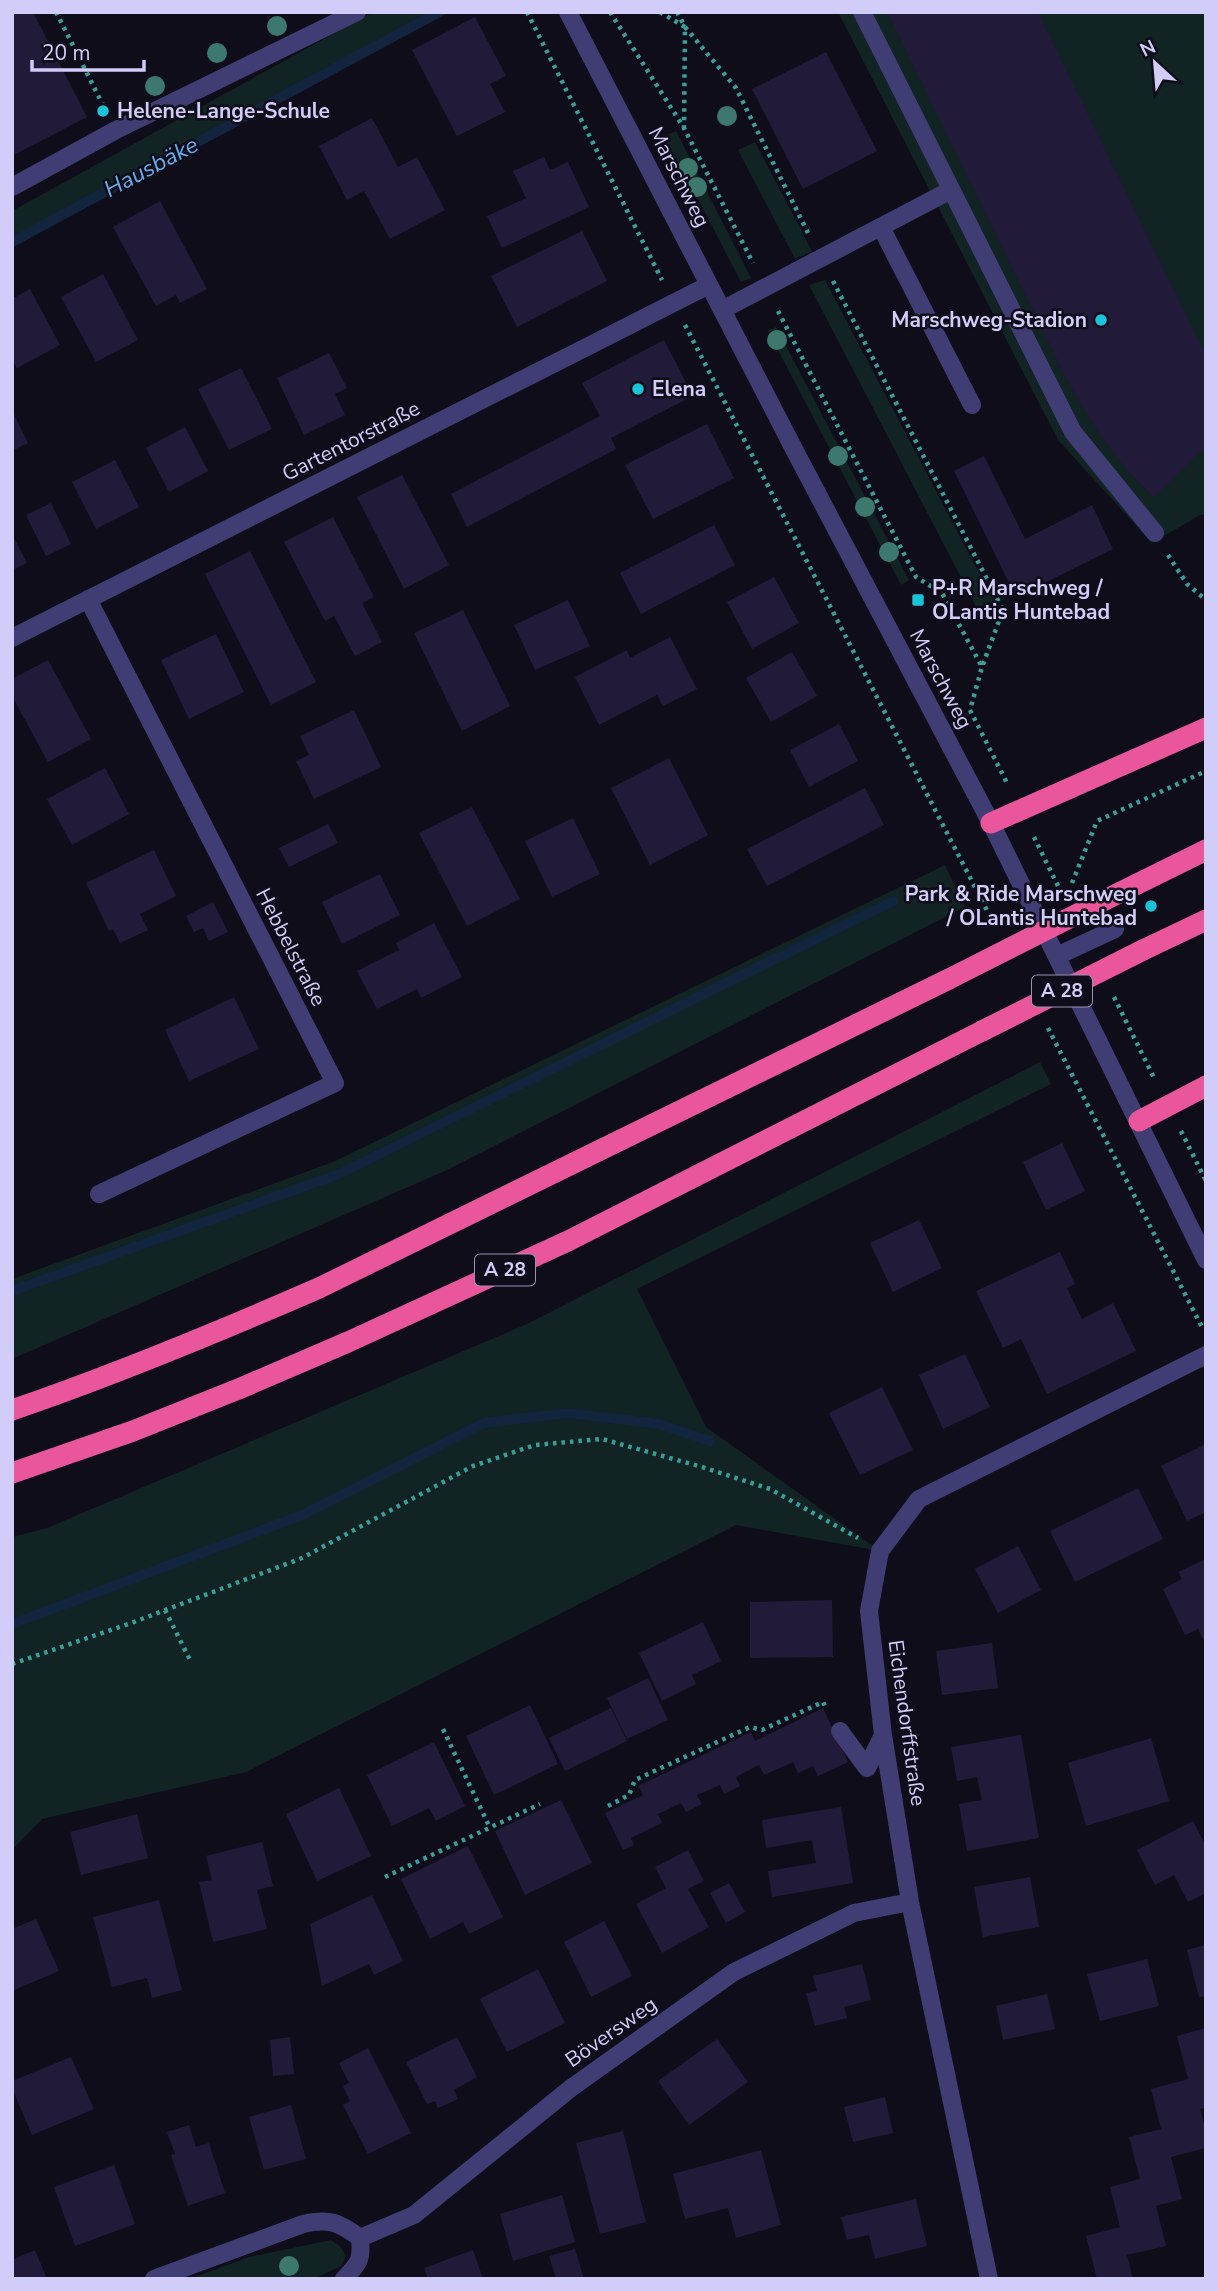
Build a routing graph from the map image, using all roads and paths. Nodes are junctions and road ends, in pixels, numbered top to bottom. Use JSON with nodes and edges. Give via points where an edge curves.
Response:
{"nodes":[{"id":1,"x":56,"y":12,"type":"edge"},
{"id":2,"x":357,"y":12,"type":"edge"},
{"id":3,"x":527,"y":12,"type":"edge"},
{"id":4,"x":568,"y":12,"type":"edge"},
{"id":5,"x":610,"y":12,"type":"edge"},
{"id":6,"x":660,"y":12,"type":"edge"},
{"id":7,"x":677,"y":12,"type":"edge"},
{"id":8,"x":862,"y":12,"type":"edge"},
{"id":9,"x":685,"y":27,"type":"junction"},
{"id":10,"x":684,"y":128,"type":"junction"},
{"id":11,"x":116,"y":130,"type":"junction"},
{"id":12,"x":12,"y":187,"type":"edge"},
{"id":13,"x":951,"y":190,"type":"junction"},
{"id":14,"x":881,"y":227,"type":"junction"},
{"id":15,"x":821,"y":258,"type":"junction"},
{"id":16,"x":709,"y":285,"type":"junction"},
{"id":17,"x":765,"y":287,"type":"junction"},
{"id":18,"x":674,"y":303,"type":"junction"},
{"id":19,"x":722,"y":310,"type":"junction"},
{"id":20,"x":972,"y":405,"type":"dead end"},
{"id":21,"x":1155,"y":533,"type":"joint"},
{"id":22,"x":88,"y":600,"type":"junction"},
{"id":23,"x":1206,"y":600,"type":"edge"},
{"id":24,"x":12,"y":638,"type":"edge"},
{"id":25,"x":982,"y":667,"type":"junction"},
{"id":26,"x":970,"y":710,"type":"dead end"},
{"id":27,"x":1206,"y":728,"type":"edge"},
{"id":28,"x":1206,"y":771,"type":"edge"},
{"id":29,"x":992,"y":823,"type":"junction"},
{"id":30,"x":1206,"y":850,"type":"edge"},
{"id":31,"x":1206,"y":920,"type":"edge"},
{"id":32,"x":1115,"y":929,"type":"dead end"},
{"id":33,"x":998,"y":931,"type":"dead end"},
{"id":34,"x":1048,"y":938,"type":"junction"},
{"id":35,"x":1057,"y":956,"type":"junction"},
{"id":36,"x":1042,"y":1016,"type":"dead end"},
{"id":37,"x":1206,"y":1086,"type":"edge"},
{"id":38,"x":1139,"y":1121,"type":"junction"},
{"id":39,"x":99,"y":1194,"type":"dead end"},
{"id":40,"x":1206,"y":1260,"type":"edge"},
{"id":41,"x":1206,"y":1335,"type":"edge"},
{"id":42,"x":1206,"y":1355,"type":"edge"},
{"id":43,"x":12,"y":1410,"type":"edge"},
{"id":44,"x":12,"y":1473,"type":"edge"},
{"id":45,"x":880,"y":1551,"type":"junction"},
{"id":46,"x":165,"y":1610,"type":"junction"},
{"id":47,"x":191,"y":1662,"type":"dead end"},
{"id":48,"x":12,"y":1664,"type":"edge"},
{"id":49,"x":443,"y":1729,"type":"dead end"},
{"id":50,"x":840,"y":1731,"type":"joint"},
{"id":51,"x":883,"y":1735,"type":"junction"},
{"id":52,"x":540,"y":1804,"type":"dead end"},
{"id":53,"x":608,"y":1806,"type":"dead end"},
{"id":54,"x":490,"y":1828,"type":"junction"},
{"id":55,"x":385,"y":1878,"type":"dead end"},
{"id":56,"x":910,"y":1902,"type":"junction"},
{"id":57,"x":360,"y":2238,"type":"junction"},
{"id":58,"x":153,"y":2279,"type":"edge"},
{"id":59,"x":344,"y":2279,"type":"edge"},
{"id":60,"x":989,"y":2279,"type":"edge"}],
"edges":[{"from":1,"to":11,"type":"path"},
{"from":2,"to":11,"type":"street"},
{"from":3,"to":18,"type":"path"},
{"from":4,"to":16,"type":"street","name":"Marschweg"},
{"from":5,"to":10,"type":"path"},
{"from":6,"to":9,"type":"path"},
{"from":7,"to":9,"type":"path"},
{"from":8,"to":13,"type":"street"},
{"from":9,"to":10,"type":"path"},
{"from":9,"to":15,"type":"path","via":[[736,88]]},
{"from":10,"to":17,"type":"path"},
{"from":11,"to":12,"type":"street"},
{"from":13,"to":14,"type":"street"},
{"from":13,"to":21,"type":"street","via":[[1073,432]]},
{"from":14,"to":15,"type":"street"},
{"from":14,"to":20,"type":"street"},
{"from":15,"to":17,"type":"street"},
{"from":15,"to":25,"type":"path","via":[[1003,610]]},
{"from":16,"to":18,"type":"street","name":"Gartentorstraße"},
{"from":16,"to":19,"type":"street","name":"Marschweg"},
{"from":17,"to":19,"type":"street"},
{"from":17,"to":25,"type":"path","via":[[916,577],[942,593]]},
{"from":18,"to":22,"type":"street","name":"Gartentorstraße"},
{"from":18,"to":33,"type":"path"},
{"from":19,"to":29,"type":"street","name":"Marschweg"},
{"from":21,"to":23,"type":"path","via":[[1187,584]]},
{"from":22,"to":24,"type":"street","name":"Gartentorstraße"},
{"from":22,"to":39,"type":"street","name":"Hebbelstraße","via":[[335,1083]]},
{"from":25,"to":26,"type":"path"},
{"from":27,"to":29,"type":"highway"},
{"from":28,"to":34,"type":"path","via":[[1097,821]]},
{"from":29,"to":34,"type":"street","name":"Marschweg"},
{"from":30,"to":43,"type":"highway","bridge":true,"via":[[319,1288],[109,1376]]},
{"from":31,"to":44,"type":"highway","number":"A 28","bridge":true,"via":[[568,1241],[241,1388]]},
{"from":32,"to":35,"type":"street"},
{"from":34,"to":35,"type":"street","name":"Marschweg"},
{"from":35,"to":38,"type":"street","name":"Marschweg"},
{"from":36,"to":41,"type":"path"},
{"from":37,"to":38,"type":"highway"},
{"from":38,"to":40,"type":"street","name":"Marschweg"},
{"from":42,"to":45,"type":"street","name":"Eichendorffstraße","via":[[919,1499]]},
{"from":45,"to":46,"type":"path","via":[[770,1489],[602,1439],[535,1445],[473,1466],[302,1558]]},
{"from":45,"to":51,"type":"street","name":"Eichendorffstraße","via":[[869,1611]]},
{"from":46,"to":47,"type":"path"},
{"from":46,"to":48,"type":"path"},
{"from":49,"to":54,"type":"path"},
{"from":50,"to":51,"type":"street","via":[[867,1768]]},
{"from":50,"to":53,"type":"path","via":[[823,1702],[762,1730],[750,1727],[635,1780],[629,1795]]},
{"from":51,"to":56,"type":"street","name":"Eichendorffstraße"},
{"from":52,"to":54,"type":"path"},
{"from":54,"to":55,"type":"path"},
{"from":56,"to":57,"type":"street","name":"Böversweg","via":[[854,1913],[734,1972],[571,2088],[414,2215]]},
{"from":56,"to":60,"type":"street","name":"Eichendorffstraße"},
{"from":57,"to":58,"type":"street","via":[[340,2223],[319,2220]]},
{"from":57,"to":59,"type":"street","via":[[359,2264]]}]}
